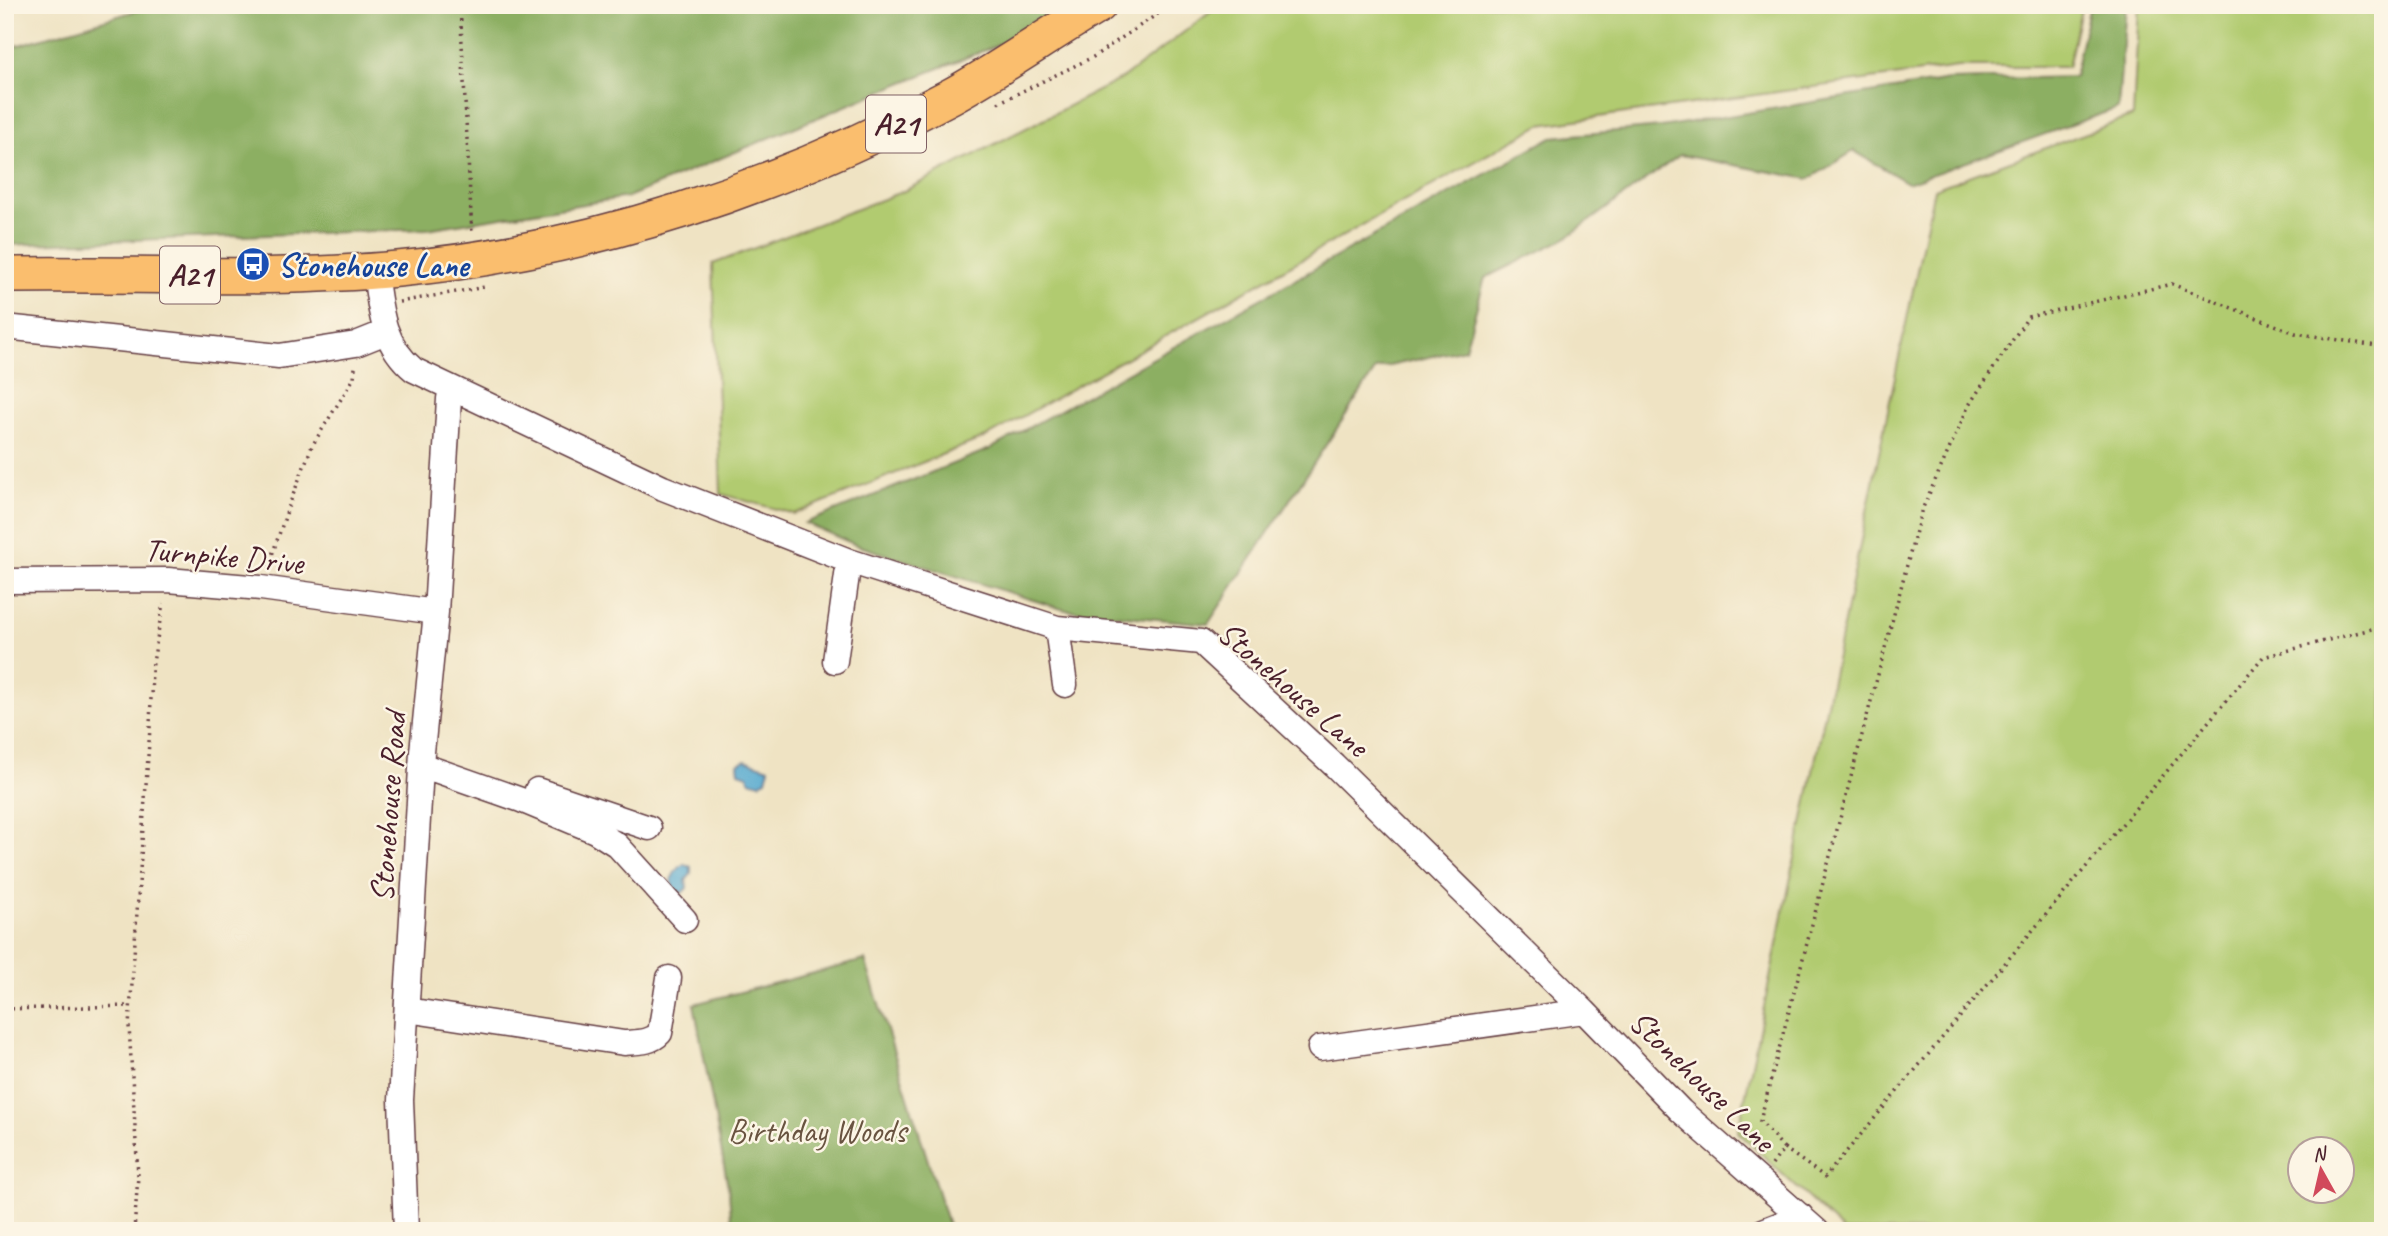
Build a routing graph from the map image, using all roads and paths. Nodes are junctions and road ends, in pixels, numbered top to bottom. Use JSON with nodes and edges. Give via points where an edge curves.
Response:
{"nodes":[{"id":1,"x":28,"y":5,"type":"edge"},
{"id":2,"x":460,"y":5,"type":"edge"},
{"id":3,"x":1089,"y":9,"type":"edge"},
{"id":4,"x":5,"y":12,"type":"edge"},
{"id":5,"x":472,"y":234,"type":"dead end"},
{"id":6,"x":375,"y":271,"type":"junction"},
{"id":7,"x":5,"y":275,"type":"edge"},
{"id":8,"x":5,"y":327,"type":"edge"},
{"id":9,"x":386,"y":332,"type":"junction"},
{"id":10,"x":356,"y":344,"type":"junction"},
{"id":11,"x":2383,"y":348,"type":"edge"},
{"id":12,"x":451,"y":388,"type":"junction"},
{"id":13,"x":849,"y":561,"type":"junction"},
{"id":14,"x":167,"y":580,"type":"junction"},
{"id":15,"x":5,"y":581,"type":"edge"},
{"id":16,"x":261,"y":588,"type":"junction"},
{"id":17,"x":436,"y":612,"type":"junction"},
{"id":18,"x":2383,"y":626,"type":"edge"},
{"id":19,"x":1057,"y":628,"type":"junction"},
{"id":20,"x":835,"y":661,"type":"dead end"},
{"id":21,"x":1065,"y":685,"type":"dead end"},
{"id":22,"x":422,"y":758,"type":"junction"},
{"id":23,"x":649,"y":828,"type":"dead end"},
{"id":24,"x":685,"y":920,"type":"dead end"},
{"id":25,"x":669,"y":978,"type":"dead end"},
{"id":26,"x":130,"y":1006,"type":"junction"},
{"id":27,"x":5,"y":1009,"type":"edge"},
{"id":28,"x":407,"y":1010,"type":"junction"},
{"id":29,"x":1584,"y":1011,"type":"junction"},
{"id":30,"x":1320,"y":1048,"type":"dead end"},
{"id":31,"x":1784,"y":1148,"type":"junction"},
{"id":32,"x":1761,"y":1182,"type":"junction"},
{"id":33,"x":1809,"y":1224,"type":"edge"},
{"id":34,"x":134,"y":1231,"type":"edge"},
{"id":35,"x":405,"y":1231,"type":"edge"},
{"id":36,"x":1763,"y":1231,"type":"edge"}],
"edges":[{"from":1,"to":4,"type":"path"},
{"from":2,"to":5,"type":"path"},
{"from":3,"to":6,"type":"highway","number":"A21","via":[[991,73],[920,112],[770,180],[665,215],[561,242]]},
{"from":6,"to":7,"type":"highway","number":"A21"},
{"from":6,"to":9,"type":"street","name":"Stonehouse Lane"},
{"from":8,"to":10,"type":"street","via":[[279,356]]},
{"from":9,"to":10,"type":"street"},
{"from":9,"to":12,"type":"street","name":"Stonehouse Lane","via":[[402,360]]},
{"from":10,"to":16,"type":"path","via":[[354,378],[312,446]]},
{"from":11,"to":31,"type":"path","via":[[2295,333],[2172,284],[2028,317],[1969,405],[1921,512],[1760,1121]]},
{"from":12,"to":13,"type":"street","name":"Stonehouse Lane","via":[[663,488]]},
{"from":12,"to":17,"type":"street","name":"Stonehouse Road"},
{"from":13,"to":19,"type":"street","name":"Stonehouse Lane"},
{"from":13,"to":20,"type":"street"},
{"from":14,"to":15,"type":"street","name":"Turnpike Drive"},
{"from":14,"to":16,"type":"street","name":"Turnpike Drive"},
{"from":14,"to":26,"type":"path","via":[[152,668]]},
{"from":16,"to":17,"type":"street","name":"Turnpike Drive"},
{"from":17,"to":22,"type":"street","name":"Stonehouse Road"},
{"from":18,"to":31,"type":"path","via":[[2263,657],[1825,1177]]},
{"from":19,"to":21,"type":"street"},
{"from":19,"to":29,"type":"street","name":"Stonehouse Lane","via":[[1201,642],[1334,765]]},
{"from":22,"to":23,"type":"street"},
{"from":22,"to":24,"type":"street","via":[[595,831],[617,845]]},
{"from":22,"to":28,"type":"street","name":"Stonehouse Road"},
{"from":25,"to":28,"type":"street","via":[[660,1033],[644,1042],[624,1043]]},
{"from":26,"to":27,"type":"path"},
{"from":26,"to":34,"type":"path","via":[[138,1176]]},
{"from":28,"to":35,"type":"street","name":"Stonehouse Road","via":[[401,1100]]},
{"from":29,"to":30,"type":"street"},
{"from":29,"to":32,"type":"street","name":"Stonehouse Lane","via":[[1681,1111]]},
{"from":31,"to":32,"type":"path"},
{"from":32,"to":33,"type":"street","name":"Stonehouse Lane"},
{"from":33,"to":36,"type":"street"}]}
